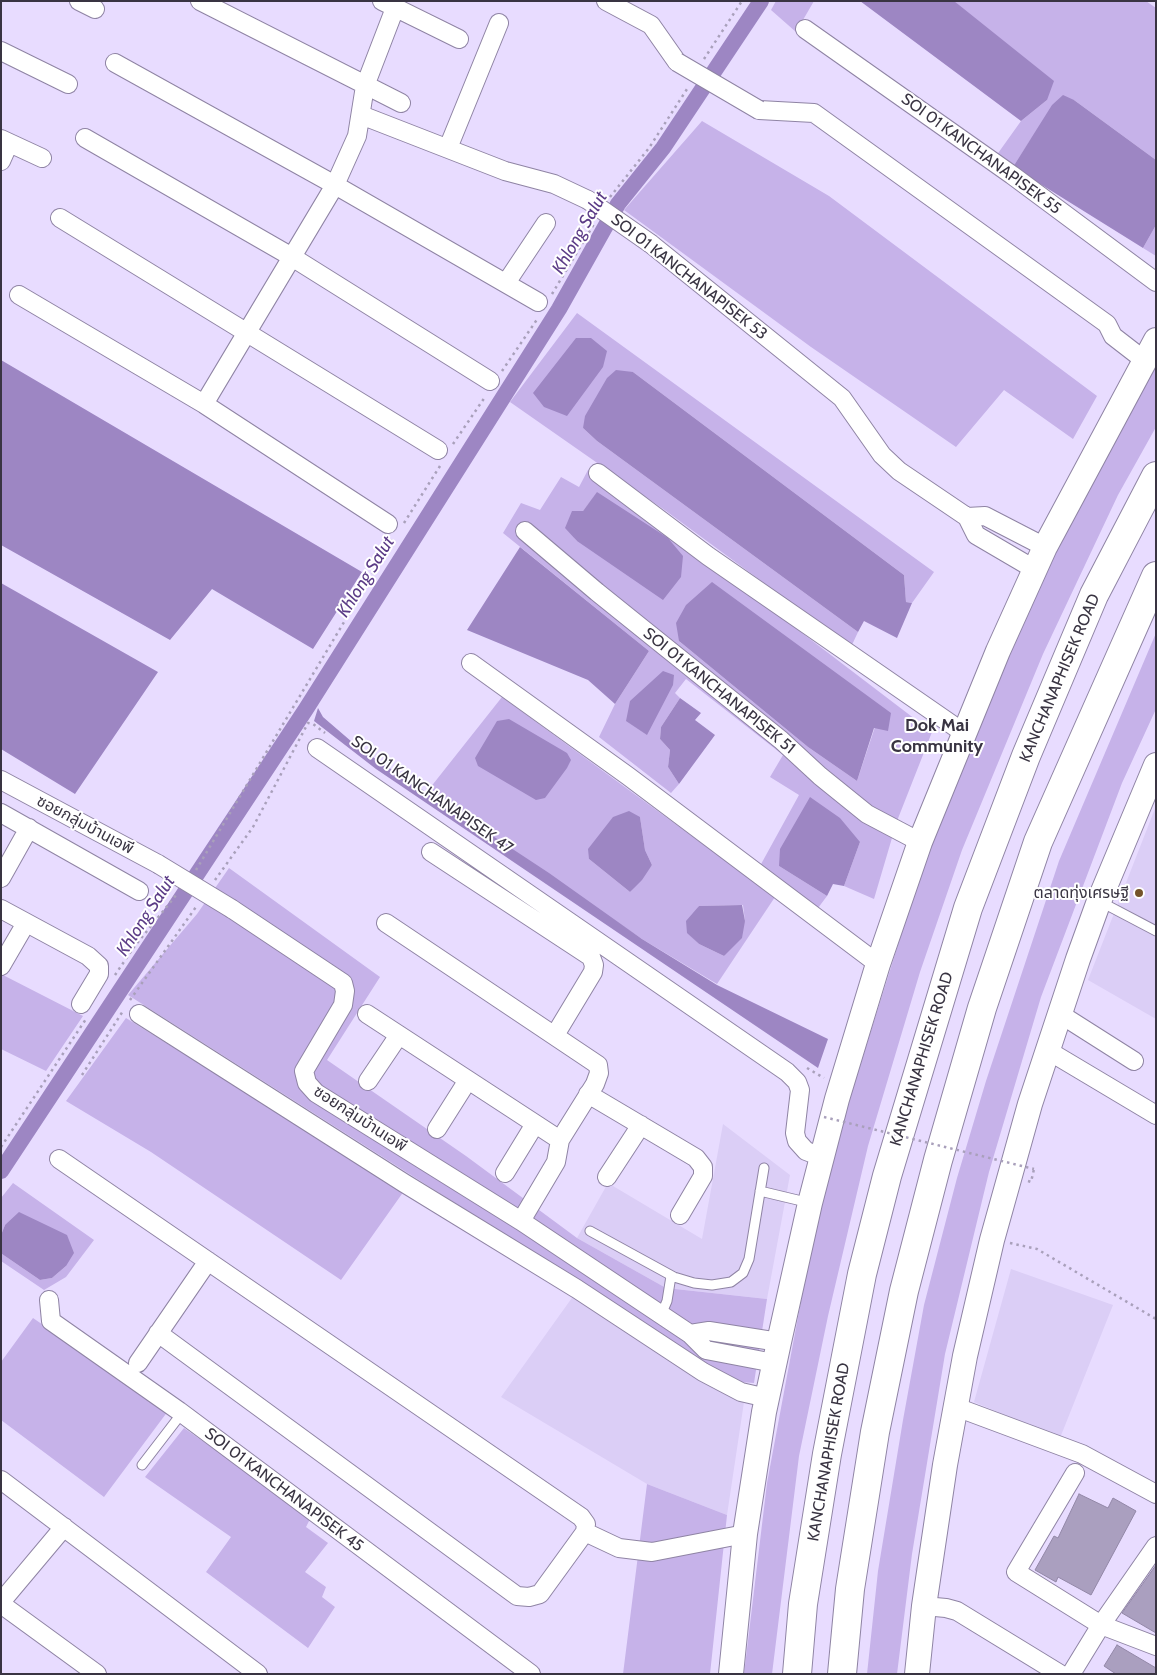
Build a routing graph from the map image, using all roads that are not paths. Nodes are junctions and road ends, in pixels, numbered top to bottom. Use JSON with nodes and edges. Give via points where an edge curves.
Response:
{"nodes":[{"id":1,"x":79,"y":1,"type":"edge"},
{"id":2,"x":200,"y":1,"type":"edge"},
{"id":3,"x":606,"y":1,"type":"edge"},
{"id":4,"x":389,"y":5,"type":"edge"},
{"id":5,"x":95,"y":9,"type":"dead end"},
{"id":6,"x":498,"y":23,"type":"dead end"},
{"id":7,"x":805,"y":29,"type":"dead end"},
{"id":8,"x":459,"y":39,"type":"dead end"},
{"id":9,"x":1,"y":51,"type":"edge"},
{"id":10,"x":115,"y":64,"type":"dead end"},
{"id":11,"x":68,"y":84,"type":"dead end"},
{"id":12,"x":364,"y":86,"type":"junction"},
{"id":13,"x":400,"y":103,"type":"dead end"},
{"id":14,"x":361,"y":115,"type":"junction"},
{"id":15,"x":85,"y":138,"type":"dead end"},
{"id":16,"x":5,"y":141,"type":"edge"},
{"id":17,"x":448,"y":148,"type":"junction"},
{"id":18,"x":42,"y":158,"type":"dead end"},
{"id":19,"x":1,"y":161,"type":"edge"},
{"id":20,"x":335,"y":185,"type":"junction"},
{"id":21,"x":60,"y":218,"type":"dead end"},
{"id":22,"x":546,"y":223,"type":"dead end"},
{"id":23,"x":292,"y":257,"type":"junction"},
{"id":24,"x":1156,"y":282,"type":"edge"},
{"id":25,"x":506,"y":283,"type":"junction"},
{"id":26,"x":19,"y":295,"type":"dead end"},
{"id":27,"x":544,"y":303,"type":"road end"},
{"id":28,"x":246,"y":331,"type":"junction"},
{"id":29,"x":1150,"y":350,"type":"edge"},
{"id":30,"x":493,"y":382,"type":"road end"},
{"id":31,"x":204,"y":404,"type":"junction"},
{"id":32,"x":444,"y":453,"type":"road end"},
{"id":33,"x":598,"y":473,"type":"dead end"},
{"id":34,"x":1156,"y":476,"type":"edge"},
{"id":35,"x":967,"y":517,"type":"junction"},
{"id":36,"x":394,"y":530,"type":"road end"},
{"id":37,"x":525,"y":531,"type":"dead end"},
{"id":38,"x":1045,"y":547,"type":"junction"},
{"id":39,"x":1034,"y":569,"type":"junction"},
{"id":40,"x":1156,"y":576,"type":"edge"},
{"id":41,"x":471,"y":663,"type":"dead end"},
{"id":42,"x":964,"y":733,"type":"junction"},
{"id":43,"x":317,"y":748,"type":"dead end"},
{"id":44,"x":1156,"y":765,"type":"edge"},
{"id":45,"x":1,"y":780,"type":"edge"},
{"id":46,"x":1,"y":813,"type":"edge"},
{"id":47,"x":28,"y":828,"type":"junction"},
{"id":48,"x":920,"y":842,"type":"junction"},
{"id":49,"x":431,"y":852,"type":"dead end"},
{"id":50,"x":1,"y":878,"type":"edge"},
{"id":51,"x":138,"y":891,"type":"dead end"},
{"id":52,"x":1099,"y":900,"type":"junction"},
{"id":53,"x":1,"y":909,"type":"edge"},
{"id":54,"x":26,"y":923,"type":"junction"},
{"id":55,"x":386,"y":923,"type":"dead end"},
{"id":56,"x":1156,"y":931,"type":"edge"},
{"id":57,"x":878,"y":964,"type":"junction"},
{"id":58,"x":2,"y":966,"type":"edge"},
{"id":59,"x":84,"y":1010,"type":"road end"},
{"id":60,"x":139,"y":1014,"type":"dead end"},
{"id":61,"x":367,"y":1014,"type":"dead end"},
{"id":62,"x":1060,"y":1014,"type":"junction"},
{"id":63,"x":399,"y":1035,"type":"junction"},
{"id":64,"x":555,"y":1035,"type":"junction"},
{"id":65,"x":1047,"y":1050,"type":"junction"},
{"id":66,"x":1134,"y":1061,"type":"dead end"},
{"id":67,"x":468,"y":1080,"type":"junction"},
{"id":68,"x":368,"y":1081,"type":"dead end"},
{"id":69,"x":588,"y":1094,"type":"junction"},
{"id":70,"x":1156,"y":1115,"type":"edge"},
{"id":71,"x":535,"y":1124,"type":"junction"},
{"id":72,"x":641,"y":1125,"type":"junction"},
{"id":73,"x":437,"y":1129,"type":"dead end"},
{"id":74,"x":560,"y":1140,"type":"junction"},
{"id":75,"x":822,"y":1157,"type":"junction"},
{"id":76,"x":59,"y":1159,"type":"dead end"},
{"id":77,"x":764,"y":1168,"type":"dead end"},
{"id":78,"x":505,"y":1173,"type":"dead end"},
{"id":79,"x":607,"y":1177,"type":"dead end"},
{"id":80,"x":760,"y":1191,"type":"junction"},
{"id":81,"x":810,"y":1203,"type":"junction"},
{"id":82,"x":680,"y":1215,"type":"dead end"},
{"id":83,"x":521,"y":1221,"type":"junction"},
{"id":84,"x":590,"y":1231,"type":"dead end"},
{"id":85,"x":208,"y":1261,"type":"junction"},
{"id":86,"x":671,"y":1276,"type":"junction"},
{"id":87,"x":49,"y":1300,"type":"dead end"},
{"id":88,"x":661,"y":1315,"type":"junction"},
{"id":89,"x":158,"y":1333,"type":"junction"},
{"id":90,"x":776,"y":1352,"type":"junction"},
{"id":91,"x":138,"y":1363,"type":"dead end"},
{"id":92,"x":767,"y":1398,"type":"junction"},
{"id":93,"x":956,"y":1407,"type":"junction"},
{"id":94,"x":182,"y":1413,"type":"junction"},
{"id":95,"x":142,"y":1465,"type":"dead end"},
{"id":96,"x":1075,"y":1472,"type":"dead end"},
{"id":97,"x":1,"y":1480,"type":"edge"},
{"id":98,"x":1156,"y":1494,"type":"edge"},
{"id":99,"x":64,"y":1527,"type":"junction"},
{"id":100,"x":585,"y":1532,"type":"junction"},
{"id":101,"x":746,"y":1534,"type":"junction"},
{"id":102,"x":1156,"y":1546,"type":"edge"},
{"id":103,"x":1,"y":1603,"type":"edge"},
{"id":104,"x":924,"y":1606,"type":"junction"},
{"id":105,"x":1101,"y":1625,"type":"junction"},
{"id":106,"x":1156,"y":1646,"type":"edge"},
{"id":107,"x":96,"y":1674,"type":"edge"},
{"id":108,"x":258,"y":1674,"type":"edge"},
{"id":109,"x":531,"y":1674,"type":"edge"},
{"id":110,"x":731,"y":1674,"type":"edge"},
{"id":111,"x":797,"y":1674,"type":"edge"},
{"id":112,"x":842,"y":1674,"type":"edge"},
{"id":113,"x":917,"y":1674,"type":"edge"},
{"id":114,"x":1060,"y":1674,"type":"edge"},
{"id":115,"x":1071,"y":1674,"type":"edge"}],
"edges":[{"from":1,"to":5,"type":"street"},
{"from":2,"to":12,"type":"street"},
{"from":3,"to":29,"type":"street","bridge":true,"via":[[651,25],[677,62],[759,110],[814,113],[1107,324],[1113,336]]},
{"from":4,"to":8,"type":"street"},
{"from":4,"to":12,"type":"street"},
{"from":6,"to":17,"type":"street"},
{"from":7,"to":24,"type":"street","name":"SOI 01 KANCHANAPISEK 55","via":[[1012,175]]},
{"from":9,"to":11,"type":"street"},
{"from":10,"to":20,"type":"street"},
{"from":12,"to":13,"type":"street"},
{"from":12,"to":14,"type":"street"},
{"from":14,"to":17,"type":"street","name":"SOI 01 KANCHANAPISEK 53"},
{"from":14,"to":20,"type":"street","via":[[357,136]]},
{"from":15,"to":23,"type":"street"},
{"from":16,"to":18,"type":"street"},
{"from":16,"to":19,"type":"street"},
{"from":17,"to":35,"type":"street","name":"SOI 01 KANCHANAPISEK 53","bridge":true,"via":[[505,171],[554,184],[588,200],[651,244],[842,398],[882,455],[899,471]]},
{"from":20,"to":23,"type":"street"},
{"from":20,"to":25,"type":"street"},
{"from":21,"to":28,"type":"street"},
{"from":22,"to":25,"type":"street"},
{"from":23,"to":28,"type":"street"},
{"from":23,"to":30,"type":"street"},
{"from":25,"to":27,"type":"street"},
{"from":26,"to":31,"type":"street"},
{"from":28,"to":31,"type":"street"},
{"from":28,"to":32,"type":"street"},
{"from":29,"to":38,"type":"main road"},
{"from":31,"to":36,"type":"street"},
{"from":33,"to":42,"type":"street","via":[[708,556]]},
{"from":34,"to":111,"type":"highway","name":"KANCHANAPHISEK ROAD","via":[[1094,595],[1026,756],[968,908],[928,1038],[862,1274],[827,1454],[803,1604]]},
{"from":35,"to":38,"type":"street","name":"SOI 01 KANCHANAPISEK 53","via":[[985,516]]},
{"from":35,"to":39,"type":"street","name":"SOI 01 KANCHANAPISEK 53","via":[[976,535]]},
{"from":37,"to":48,"type":"street","name":"SOI 01 KANCHANAPISEK 51","via":[[867,814]]},
{"from":38,"to":39,"type":"main road"},
{"from":39,"to":42,"type":"main road"},
{"from":40,"to":112,"type":"highway","via":[[1038,842],[982,1008],[938,1160],[904,1291],[875,1432],[850,1589]]},
{"from":41,"to":57,"type":"street","via":[[628,776]]},
{"from":42,"to":48,"type":"main road"},
{"from":43,"to":75,"type":"street","via":[[787,1072],[798,1082],[800,1090],[797,1141],[806,1151]]},
{"from":44,"to":52,"type":"main road"},
{"from":45,"to":83,"type":"street","name":"ซอยกลุ่มบ้านเอพี","bridge":true,"via":[[158,864],[343,982],[343,1004],[304,1071],[305,1080],[312,1090]]},
{"from":46,"to":47,"type":"street"},
{"from":47,"to":50,"type":"street"},
{"from":47,"to":51,"type":"street"},
{"from":48,"to":57,"type":"main road"},
{"from":49,"to":64,"type":"street","via":[[591,957],[592,972]]},
{"from":52,"to":56,"type":"lane"},
{"from":52,"to":62,"type":"main road"},
{"from":53,"to":54,"type":"street"},
{"from":54,"to":58,"type":"street"},
{"from":54,"to":59,"type":"street","via":[[88,956],[99,966],[99,974]]},
{"from":55,"to":64,"type":"street"},
{"from":57,"to":75,"type":"main road"},
{"from":60,"to":92,"type":"street","via":[[577,1289],[703,1372],[741,1392]]},
{"from":61,"to":63,"type":"street"},
{"from":62,"to":65,"type":"main road"},
{"from":62,"to":66,"type":"street"},
{"from":63,"to":67,"type":"street"},
{"from":63,"to":68,"type":"street"},
{"from":64,"to":69,"type":"street","via":[[598,1065],[598,1073]]},
{"from":65,"to":70,"type":"street"},
{"from":65,"to":93,"type":"main road","via":[[992,1240]]},
{"from":67,"to":71,"type":"street"},
{"from":67,"to":73,"type":"street"},
{"from":69,"to":72,"type":"street"},
{"from":69,"to":74,"type":"street"},
{"from":71,"to":74,"type":"street"},
{"from":71,"to":78,"type":"street"},
{"from":72,"to":79,"type":"street"},
{"from":72,"to":82,"type":"street","via":[[696,1158],[703,1167],[703,1176]]},
{"from":74,"to":83,"type":"street","via":[[556,1162]]},
{"from":75,"to":81,"type":"main road"},
{"from":76,"to":85,"type":"street"},
{"from":77,"to":80,"type":"lane"},
{"from":80,"to":81,"type":"lane"},
{"from":80,"to":86,"type":"lane","via":[[749,1259],[743,1273],[732,1282],[712,1285]]},
{"from":81,"to":90,"type":"main road"},
{"from":83,"to":88,"type":"street","name":"ซอยกลุ่มบ้านเอพี"},
{"from":84,"to":86,"type":"lane"},
{"from":85,"to":89,"type":"street"},
{"from":85,"to":100,"type":"street","via":[[581,1517],[586,1524]]},
{"from":86,"to":88,"type":"lane"},
{"from":87,"to":94,"type":"street","name":"SOI 01 KANCHANAPISEK 45","via":[[52,1321]]},
{"from":88,"to":90,"type":"street","name":"ซอยกลุ่มบ้านเอพี","via":[[690,1334],[706,1350]]},
{"from":89,"to":91,"type":"street"},
{"from":89,"to":100,"type":"street","via":[[516,1596],[540,1594]]},
{"from":90,"to":92,"type":"main road"},
{"from":92,"to":101,"type":"main road"},
{"from":93,"to":98,"type":"street","via":[[1082,1454]]},
{"from":93,"to":104,"type":"main road"},
{"from":94,"to":95,"type":"lane"},
{"from":94,"to":109,"type":"street","name":"SOI 01 KANCHANAPISEK 45"},
{"from":96,"to":105,"type":"street","via":[[1016,1572]]},
{"from":97,"to":99,"type":"street"},
{"from":99,"to":103,"type":"street"},
{"from":99,"to":108,"type":"street"},
{"from":100,"to":101,"type":"street","via":[[619,1548],[652,1552]]},
{"from":101,"to":110,"type":"main road"},
{"from":102,"to":105,"type":"street"},
{"from":103,"to":107,"type":"street"},
{"from":104,"to":113,"type":"main road"},
{"from":104,"to":114,"type":"street","via":[[957,1611]]},
{"from":105,"to":106,"type":"street"},
{"from":105,"to":115,"type":"street"}]}
